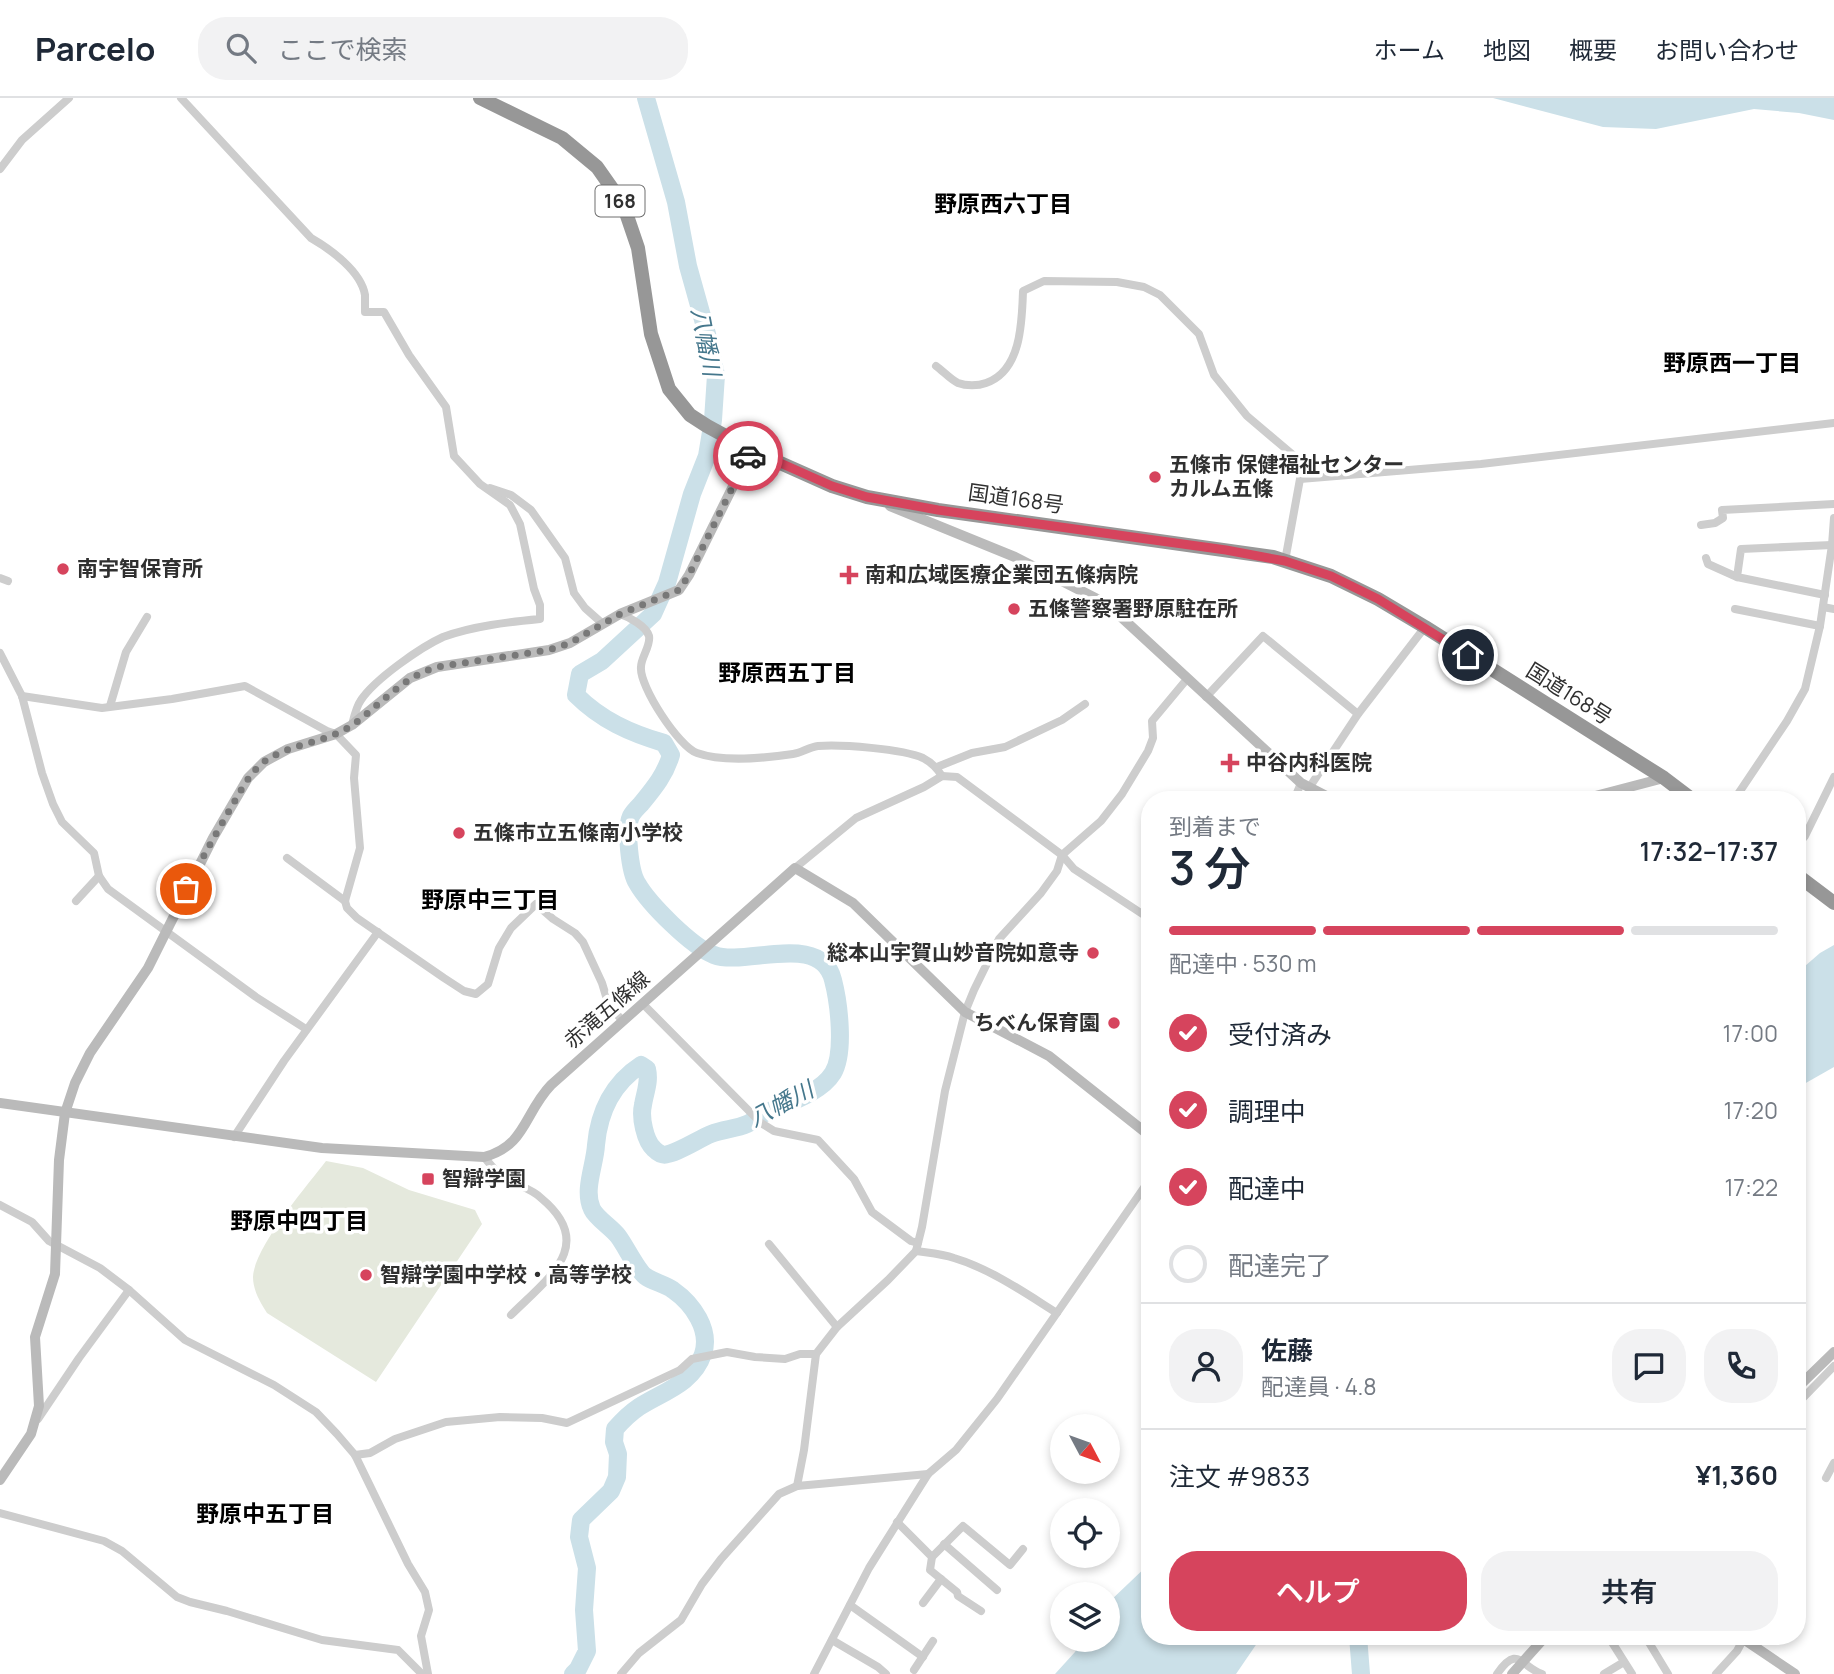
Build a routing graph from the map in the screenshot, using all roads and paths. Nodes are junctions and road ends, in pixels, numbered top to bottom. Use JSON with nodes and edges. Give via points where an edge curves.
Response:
{"nodes":[{"id":1,"x":69,"y":98,"type":"edge"},
{"id":2,"x":181,"y":98,"type":"edge"},
{"id":3,"x":480,"y":98,"type":"edge"},
{"id":4,"x":0,"y":169,"type":"edge"},
{"id":5,"x":936,"y":366,"type":"dead end"},
{"id":6,"x":1834,"y":423,"type":"edge"},
{"id":7,"x":751,"y":450,"type":"junction"},
{"id":8,"x":1300,"y":479,"type":"junction"},
{"id":9,"x":480,"y":485,"type":"junction"},
{"id":10,"x":867,"y":497,"type":"junction"},
{"id":11,"x":1834,"y":504,"type":"edge"},
{"id":12,"x":1834,"y":518,"type":"edge"},
{"id":13,"x":1701,"y":525,"type":"dead end"},
{"id":14,"x":1832,"y":545,"type":"edge"},
{"id":15,"x":1706,"y":558,"type":"dead end"},
{"id":16,"x":1285,"y":561,"type":"junction"},
{"id":17,"x":1737,"y":577,"type":"junction"},
{"id":18,"x":1825,"y":596,"type":"junction"},
{"id":19,"x":1823,"y":607,"type":"junction"},
{"id":20,"x":1735,"y":609,"type":"dead end"},
{"id":21,"x":1834,"y":610,"type":"edge"},
{"id":22,"x":620,"y":614,"type":"junction"},
{"id":23,"x":148,"y":617,"type":"dead end"},
{"id":24,"x":603,"y":624,"type":"junction"},
{"id":25,"x":1820,"y":626,"type":"junction"},
{"id":26,"x":1425,"y":628,"type":"junction"},
{"id":27,"x":0,"y":653,"type":"edge"},
{"id":28,"x":1187,"y":679,"type":"junction"},
{"id":29,"x":22,"y":696,"type":"junction"},
{"id":30,"x":1206,"y":697,"type":"junction"},
{"id":31,"x":1085,"y":704,"type":"dead end"},
{"id":32,"x":110,"y":706,"type":"junction"},
{"id":33,"x":1358,"y":715,"type":"junction"},
{"id":34,"x":352,"y":725,"type":"junction"},
{"id":35,"x":336,"y":734,"type":"junction"},
{"id":36,"x":937,"y":767,"type":"junction"},
{"id":37,"x":942,"y":776,"type":"junction"},
{"id":38,"x":1833,"y":777,"type":"edge"},
{"id":39,"x":1664,"y":778,"type":"junction"},
{"id":40,"x":1305,"y":785,"type":"junction"},
{"id":41,"x":1301,"y":791,"type":"edge"},
{"id":42,"x":1317,"y":791,"type":"edge"},
{"id":43,"x":1614,"y":791,"type":"edge"},
{"id":44,"x":1681,"y":791,"type":"edge"},
{"id":45,"x":1740,"y":791,"type":"edge"},
{"id":46,"x":1806,"y":834,"type":"edge"},
{"id":47,"x":1062,"y":855,"type":"junction"},
{"id":48,"x":288,"y":858,"type":"dead end"},
{"id":49,"x":795,"y":868,"type":"junction"},
{"id":50,"x":99,"y":876,"type":"junction"},
{"id":51,"x":1806,"y":882,"type":"edge"},
{"id":52,"x":76,"y":901,"type":"dead end"},
{"id":53,"x":345,"y":901,"type":"junction"},
{"id":54,"x":1834,"y":903,"type":"edge"},
{"id":55,"x":1141,"y":913,"type":"edge"},
{"id":56,"x":165,"y":932,"type":"junction"},
{"id":57,"x":378,"y":932,"type":"junction"},
{"id":58,"x":643,"y":1004,"type":"junction"},
{"id":59,"x":965,"y":1012,"type":"junction"},
{"id":60,"x":624,"y":1021,"type":"junction"},
{"id":61,"x":306,"y":1029,"type":"junction"},
{"id":62,"x":0,"y":1103,"type":"edge"},
{"id":63,"x":65,"y":1112,"type":"junction"},
{"id":64,"x":1141,"y":1129,"type":"edge"},
{"id":65,"x":234,"y":1137,"type":"junction"},
{"id":66,"x":484,"y":1157,"type":"junction"},
{"id":67,"x":1141,"y":1192,"type":"edge"},
{"id":68,"x":0,"y":1205,"type":"edge"},
{"id":69,"x":769,"y":1244,"type":"dead end"},
{"id":70,"x":58,"y":1245,"type":"junction"},
{"id":71,"x":917,"y":1247,"type":"junction"},
{"id":72,"x":129,"y":1290,"type":"junction"},
{"id":73,"x":1057,"y":1313,"type":"junction"},
{"id":74,"x":511,"y":1315,"type":"dead end"},
{"id":75,"x":838,"y":1327,"type":"junction"},
{"id":76,"x":1834,"y":1352,"type":"edge"},
{"id":77,"x":816,"y":1354,"type":"junction"},
{"id":78,"x":1834,"y":1366,"type":"edge"},
{"id":79,"x":1806,"y":1379,"type":"edge"},
{"id":80,"x":1806,"y":1395,"type":"edge"},
{"id":81,"x":35,"y":1424,"type":"junction"},
{"id":82,"x":355,"y":1455,"type":"junction"},
{"id":83,"x":1834,"y":1463,"type":"edge"},
{"id":84,"x":928,"y":1474,"type":"junction"},
{"id":85,"x":1826,"y":1478,"type":"dead end"},
{"id":86,"x":0,"y":1480,"type":"edge"},
{"id":87,"x":797,"y":1486,"type":"junction"},
{"id":88,"x":0,"y":1513,"type":"edge"},
{"id":89,"x":897,"y":1522,"type":"junction"},
{"id":90,"x":944,"y":1544,"type":"junction"},
{"id":91,"x":1023,"y":1549,"type":"dead end"},
{"id":92,"x":932,"y":1558,"type":"junction"},
{"id":93,"x":941,"y":1579,"type":"junction"},
{"id":94,"x":998,"y":1590,"type":"dead end"},
{"id":95,"x":923,"y":1603,"type":"dead end"},
{"id":96,"x":850,"y":1605,"type":"junction"},
{"id":97,"x":981,"y":1611,"type":"dead end"},
{"id":98,"x":832,"y":1640,"type":"junction"},
{"id":99,"x":933,"y":1641,"type":"dead end"},
{"id":100,"x":1537,"y":1645,"type":"edge"},
{"id":101,"x":1614,"y":1645,"type":"edge"},
{"id":102,"x":1650,"y":1645,"type":"edge"},
{"id":103,"x":1739,"y":1645,"type":"edge"},
{"id":104,"x":1753,"y":1645,"type":"edge"},
{"id":105,"x":923,"y":1657,"type":"junction"},
{"id":106,"x":1522,"y":1660,"type":"junction"},
{"id":107,"x":1624,"y":1662,"type":"junction"},
{"id":108,"x":914,"y":1670,"type":"dead end"},
{"id":109,"x":422,"y":1674,"type":"edge"},
{"id":110,"x":428,"y":1674,"type":"edge"},
{"id":111,"x":621,"y":1674,"type":"edge"},
{"id":112,"x":814,"y":1674,"type":"edge"},
{"id":113,"x":886,"y":1674,"type":"edge"},
{"id":114,"x":1497,"y":1674,"type":"edge"},
{"id":115,"x":1512,"y":1674,"type":"edge"},
{"id":116,"x":1542,"y":1674,"type":"edge"},
{"id":117,"x":1604,"y":1674,"type":"edge"},
{"id":118,"x":1632,"y":1674,"type":"edge"},
{"id":119,"x":1668,"y":1674,"type":"edge"},
{"id":120,"x":1716,"y":1674,"type":"edge"},
{"id":121,"x":1795,"y":1674,"type":"edge"}],
"edges":[{"from":1,"to":4,"type":"street","via":[[22,140]]},
{"from":2,"to":9,"type":"street","via":[[312,238],[337,254],[361,284],[365,312],[384,312],[446,407],[454,456]]},
{"from":3,"to":7,"type":"highway","name":"国道168号","number":"168","via":[[562,138],[597,167],[623,204],[638,248],[651,334],[668,389],[690,415]]},
{"from":5,"to":8,"type":"street","via":[[958,383],[979,386],[996,380],[1012,361],[1021,328],[1023,291],[1044,281],[1144,287],[1160,295],[1199,334],[1214,375],[1247,416],[1299,460]]},
{"from":6,"to":8,"type":"street"},
{"from":7,"to":10,"type":"highway","name":"国道168号","number":"168"},
{"from":7,"to":22,"type":"street","via":[[679,590]]},
{"from":8,"to":16,"type":"street"},
{"from":9,"to":24,"type":"street","via":[[511,495],[531,510],[565,558],[574,593]]},
{"from":9,"to":34,"type":"street","via":[[510,505],[520,523],[540,619],[444,637],[418,651],[362,699]]},
{"from":10,"to":16,"type":"highway","name":"国道168号","number":"168"},
{"from":10,"to":28,"type":"street","via":[[1015,556],[1107,604]]},
{"from":11,"to":13,"type":"street","via":[[1722,510],[1723,518]]},
{"from":12,"to":14,"type":"street"},
{"from":14,"to":17,"type":"street","via":[[1741,549]]},
{"from":14,"to":18,"type":"street"},
{"from":15,"to":17,"type":"street","via":[[1708,564]]},
{"from":16,"to":26,"type":"highway","name":"国道168号","number":"168","via":[[1331,576]]},
{"from":17,"to":18,"type":"street"},
{"from":18,"to":19,"type":"street"},
{"from":19,"to":21,"type":"street"},
{"from":19,"to":25,"type":"street"},
{"from":20,"to":25,"type":"street"},
{"from":22,"to":24,"type":"street"},
{"from":22,"to":36,"type":"street","via":[[645,631],[649,639],[640,666],[642,678],[675,734],[695,752],[721,758],[795,754],[816,746],[862,746],[922,757]]},
{"from":23,"to":32,"type":"street","via":[[126,652]]},
{"from":24,"to":34,"type":"street","via":[[549,650],[422,672]]},
{"from":25,"to":45,"type":"street","via":[[1805,689]]},
{"from":26,"to":33,"type":"street"},
{"from":26,"to":39,"type":"highway","name":"国道168号","number":"168"},
{"from":27,"to":29,"type":"street"},
{"from":28,"to":30,"type":"street"},
{"from":28,"to":47,"type":"street","via":[[1152,721],[1149,751],[1122,794],[1101,821]]},
{"from":29,"to":32,"type":"street"},
{"from":29,"to":50,"type":"street","via":[[53,804],[62,822],[94,853]]},
{"from":30,"to":33,"type":"street","via":[[1264,636]]},
{"from":30,"to":40,"type":"street"},
{"from":31,"to":36,"type":"street","via":[[1005,747],[972,753]]},
{"from":32,"to":35,"type":"street","via":[[245,686]]},
{"from":33,"to":40,"type":"street"},
{"from":34,"to":35,"type":"street"},
{"from":35,"to":53,"type":"street","via":[[356,755],[360,848]]},
{"from":35,"to":56,"type":"street","via":[[288,750],[264,762],[248,778]]},
{"from":36,"to":37,"type":"street"},
{"from":37,"to":47,"type":"street","via":[[957,776]]},
{"from":37,"to":49,"type":"street","via":[[856,818]]},
{"from":38,"to":46,"type":"street"},
{"from":39,"to":43,"type":"street"},
{"from":39,"to":44,"type":"highway","name":"国道168号","number":"168"},
{"from":40,"to":41,"type":"street"},
{"from":40,"to":42,"type":"street"},
{"from":47,"to":55,"type":"street","via":[[1074,869]]},
{"from":47,"to":59,"type":"street","via":[[1041,893],[999,939]]},
{"from":48,"to":53,"type":"street"},
{"from":49,"to":58,"type":"street","name":"赤滝五條線"},
{"from":49,"to":59,"type":"street","via":[[853,903]]},
{"from":50,"to":52,"type":"street"},
{"from":50,"to":56,"type":"street","via":[[108,889]]},
{"from":51,"to":54,"type":"highway"},
{"from":53,"to":57,"type":"street","via":[[357,918]]},
{"from":56,"to":61,"type":"street"},
{"from":56,"to":63,"type":"street","via":[[148,968],[90,1053]]},
{"from":57,"to":60,"type":"street","via":[[454,985],[476,994],[488,984],[499,948],[511,928],[536,904],[583,942],[609,1006]]},
{"from":57,"to":61,"type":"street"},
{"from":58,"to":60,"type":"street","name":"赤滝五條線"},
{"from":58,"to":71,"type":"street","via":[[761,1123],[774,1131],[818,1140],[854,1179],[872,1212]]},
{"from":59,"to":64,"type":"street","via":[[1049,1056]]},
{"from":59,"to":71,"type":"street","via":[[945,1091]]},
{"from":60,"to":66,"type":"street","name":"赤滝五條線","via":[[541,1096],[508,1148]]},
{"from":61,"to":65,"type":"street"},
{"from":62,"to":63,"type":"street"},
{"from":63,"to":65,"type":"street"},
{"from":63,"to":70,"type":"street"},
{"from":65,"to":66,"type":"street","via":[[322,1148]]},
{"from":66,"to":74,"type":"street","via":[[502,1176],[540,1196],[566,1231],[566,1255],[556,1271]]},
{"from":67,"to":73,"type":"street"},
{"from":68,"to":70,"type":"street","via":[[32,1222]]},
{"from":69,"to":75,"type":"street"},
{"from":70,"to":72,"type":"street"},
{"from":70,"to":81,"type":"street","via":[[55,1274],[35,1337],[39,1406]]},
{"from":71,"to":73,"type":"street","via":[[976,1266]]},
{"from":71,"to":75,"type":"street"},
{"from":72,"to":81,"type":"street"},
{"from":72,"to":82,"type":"street","via":[[185,1340],[316,1412]]},
{"from":73,"to":84,"type":"street","via":[[997,1399],[956,1450]]},
{"from":75,"to":77,"type":"street"},
{"from":76,"to":79,"type":"street"},
{"from":77,"to":82,"type":"street","via":[[785,1359],[727,1352],[692,1359],[680,1370],[567,1423],[500,1417],[446,1422]]},
{"from":77,"to":87,"type":"street"},
{"from":78,"to":80,"type":"street"},
{"from":81,"to":86,"type":"street"},
{"from":82,"to":110,"type":"street","via":[[429,1604],[421,1636]]},
{"from":83,"to":85,"type":"street"},
{"from":84,"to":87,"type":"street"},
{"from":84,"to":89,"type":"street"},
{"from":87,"to":111,"type":"street","via":[[779,1493],[721,1559],[681,1620],[639,1653]]},
{"from":88,"to":109,"type":"street","via":[[104,1541],[190,1602],[322,1640],[398,1650]]},
{"from":89,"to":92,"type":"street"},
{"from":89,"to":96,"type":"street"},
{"from":90,"to":91,"type":"street","via":[[963,1525],[1010,1565]]},
{"from":90,"to":92,"type":"street"},
{"from":90,"to":94,"type":"street"},
{"from":92,"to":93,"type":"street","via":[[930,1570]]},
{"from":93,"to":95,"type":"street"},
{"from":93,"to":97,"type":"street"},
{"from":96,"to":98,"type":"street"},
{"from":96,"to":105,"type":"street"},
{"from":98,"to":112,"type":"street"},
{"from":98,"to":113,"type":"street"},
{"from":99,"to":105,"type":"street"},
{"from":100,"to":106,"type":"street"},
{"from":101,"to":107,"type":"street"},
{"from":102,"to":119,"type":"street"},
{"from":103,"to":120,"type":"street"},
{"from":104,"to":121,"type":"street"},
{"from":105,"to":108,"type":"street"},
{"from":106,"to":114,"type":"street","via":[[1513,1658]]},
{"from":106,"to":115,"type":"street"},
{"from":106,"to":116,"type":"street"},
{"from":107,"to":117,"type":"street"},
{"from":107,"to":118,"type":"street"}]}
